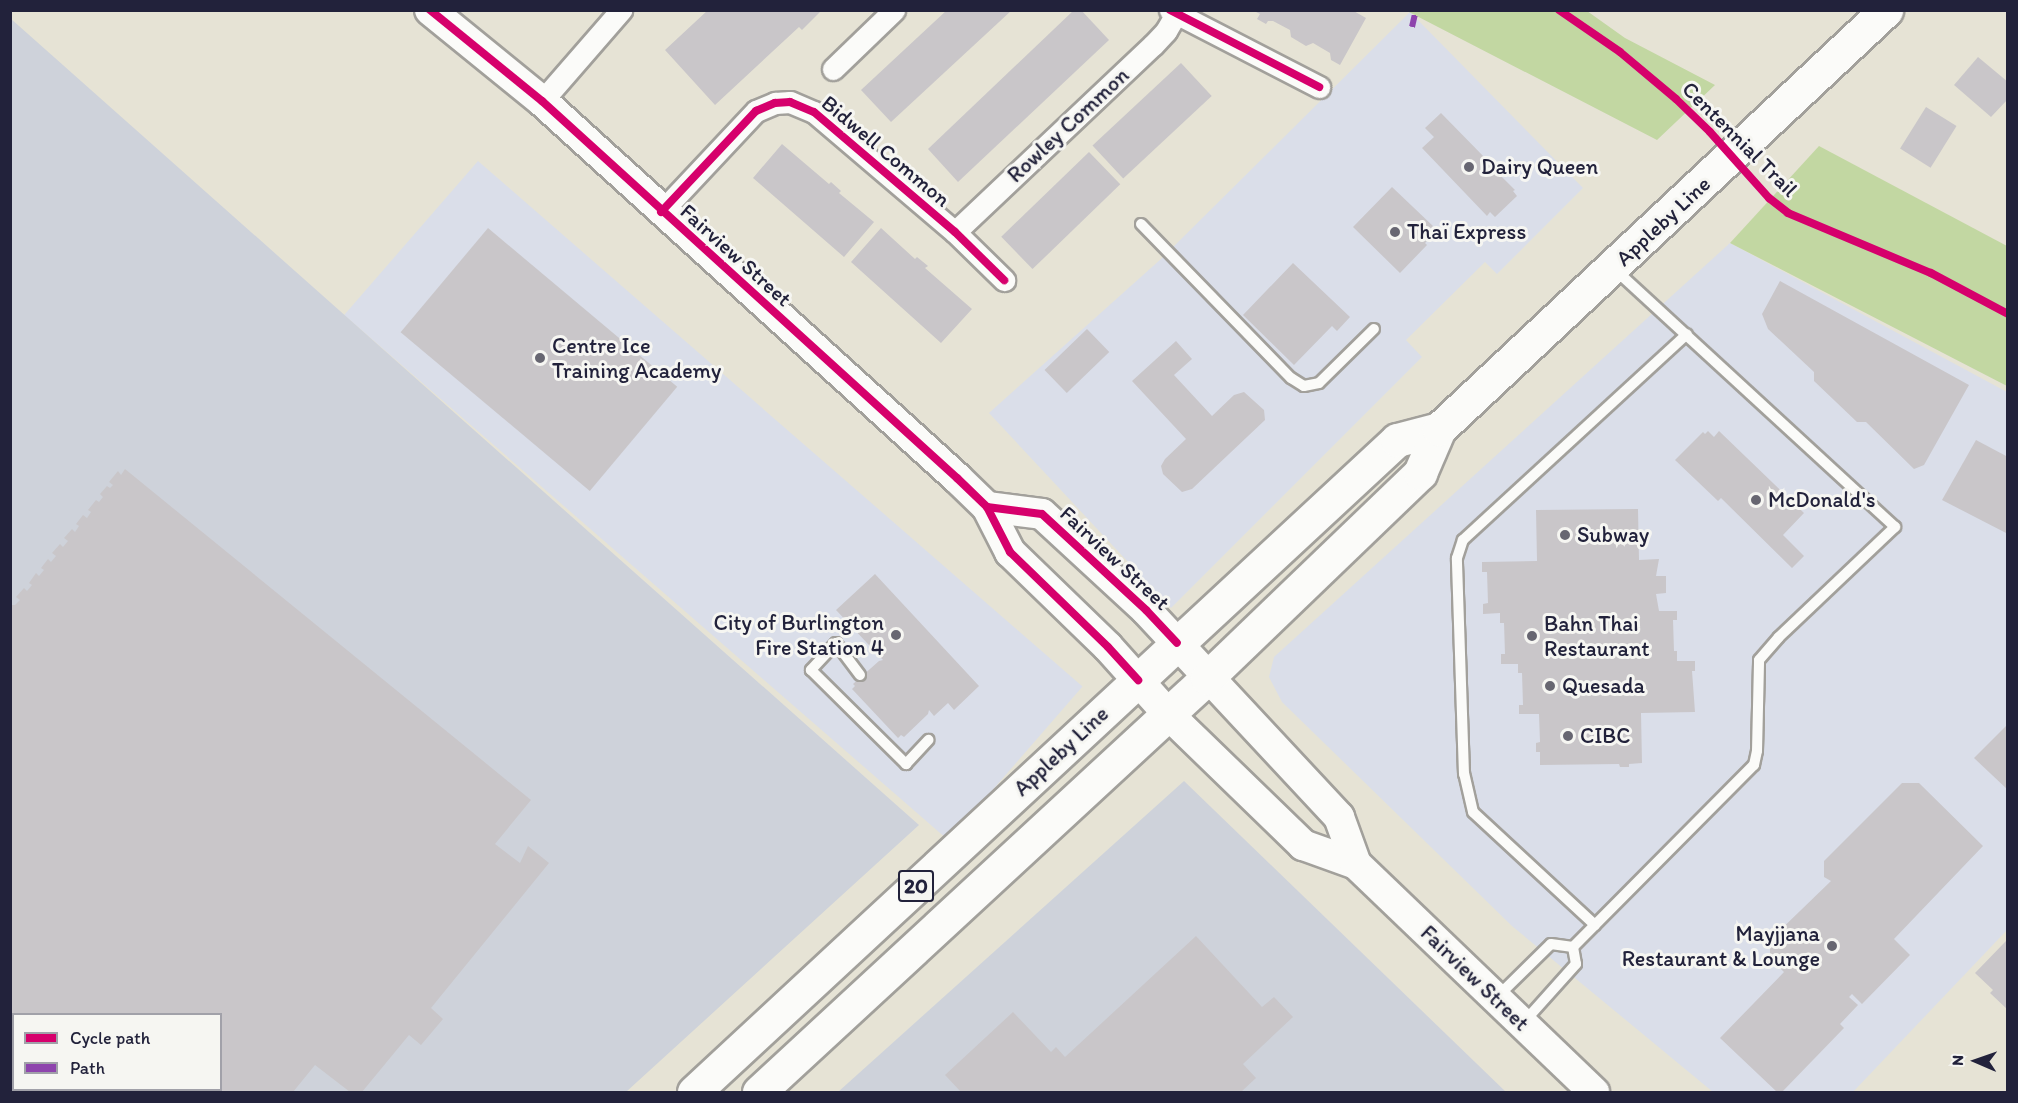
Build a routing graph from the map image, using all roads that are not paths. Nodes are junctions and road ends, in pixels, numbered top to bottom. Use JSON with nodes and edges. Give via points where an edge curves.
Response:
{"nodes":[{"id":1,"x":430,"y":10,"type":"edge"},
{"id":2,"x":621,"y":10,"type":"edge"},
{"id":3,"x":894,"y":10,"type":"edge"},
{"id":4,"x":1886,"y":10,"type":"edge"},
{"id":5,"x":1173,"y":12,"type":"edge"},
{"id":6,"x":833,"y":69,"type":"dead end"},
{"id":7,"x":1319,"y":87,"type":"dead end"},
{"id":8,"x":542,"y":101,"type":"junction"},
{"id":9,"x":661,"y":212,"type":"junction"},
{"id":10,"x":1142,"y":224,"type":"dead end"},
{"id":11,"x":955,"y":232,"type":"junction"},
{"id":12,"x":1613,"y":268,"type":"junction"},
{"id":13,"x":1004,"y":280,"type":"dead end"},
{"id":14,"x":1374,"y":329,"type":"dead end"},
{"id":15,"x":1687,"y":334,"type":"junction"},
{"id":16,"x":1439,"y":429,"type":"junction"},
{"id":17,"x":987,"y":507,"type":"junction"},
{"id":18,"x":1177,"y":644,"type":"junction"},
{"id":19,"x":860,"y":675,"type":"dead end"},
{"id":20,"x":1208,"y":678,"type":"junction"},
{"id":21,"x":1138,"y":680,"type":"junction"},
{"id":22,"x":1168,"y":715,"type":"junction"},
{"id":23,"x":928,"y":740,"type":"dead end"},
{"id":24,"x":1356,"y":864,"type":"junction"},
{"id":25,"x":1595,"y":925,"type":"junction"},
{"id":26,"x":1573,"y":947,"type":"junction"},
{"id":27,"x":1496,"y":998,"type":"junction"},
{"id":28,"x":1523,"y":1024,"type":"junction"},
{"id":29,"x":694,"y":1092,"type":"edge"},
{"id":30,"x":759,"y":1092,"type":"edge"},
{"id":31,"x":1594,"y":1092,"type":"edge"}],
"edges":[{"from":1,"to":8,"type":"street","name":"Fairview Street"},
{"from":2,"to":8,"type":"street"},
{"from":3,"to":6,"type":"street"},
{"from":4,"to":12,"type":"main road","name":"Appleby Line"},
{"from":5,"to":7,"type":"street"},
{"from":5,"to":11,"type":"street","name":"Rowley Common","via":[[1166,31],[1154,45]]},
{"from":8,"to":9,"type":"street","name":"Fairview Street"},
{"from":9,"to":11,"type":"street","name":"Bidwell Common","via":[[756,111],[790,102],[814,112]]},
{"from":9,"to":17,"type":"street","name":"Fairview Street"},
{"from":10,"to":14,"type":"lane","via":[[1291,378],[1304,386],[1318,382]]},
{"from":11,"to":13,"type":"street","name":"Bidwell Common"},
{"from":12,"to":15,"type":"lane"},
{"from":12,"to":16,"type":"main road","name":"Appleby Line"},
{"from":15,"to":25,"type":"lane","via":[[1463,540],[1458,558],[1464,774],[1473,812]]},
{"from":15,"to":25,"type":"lane","via":[[1894,527],[1759,660],[1754,765]]},
{"from":16,"to":18,"type":"main road","name":"Appleby Line","via":[[1397,440]]},
{"from":16,"to":20,"type":"main road","name":"Appleby Line","via":[[1420,474]]},
{"from":17,"to":18,"type":"street","name":"Fairview Street","via":[[1042,514]]},
{"from":17,"to":21,"type":"street","name":"Fairview Street","via":[[1010,552]]},
{"from":18,"to":20,"type":"street","name":"Fairview Street"},
{"from":18,"to":21,"type":"main road","name":"Appleby Line","number":"20"},
{"from":19,"to":23,"type":"lane","via":[[836,643],[811,670],[906,764]]},
{"from":20,"to":22,"type":"main road","name":"Appleby Line","number":"20"},
{"from":20,"to":24,"type":"street","name":"Fairview Street","via":[[1339,817]]},
{"from":21,"to":22,"type":"street","name":"Fairview Street"},
{"from":21,"to":29,"type":"main road","name":"Appleby Line","number":"20"},
{"from":22,"to":24,"type":"street","name":"Fairview Street","via":[[1303,845]]},
{"from":22,"to":30,"type":"main road","name":"Appleby Line","number":"20"},
{"from":24,"to":27,"type":"street","name":"Fairview Street"},
{"from":25,"to":26,"type":"lane"},
{"from":26,"to":27,"type":"lane","via":[[1551,944]]},
{"from":26,"to":28,"type":"lane","via":[[1576,964]]},
{"from":27,"to":28,"type":"street","name":"Fairview Street"},
{"from":28,"to":31,"type":"street","name":"Fairview Street"}]}
